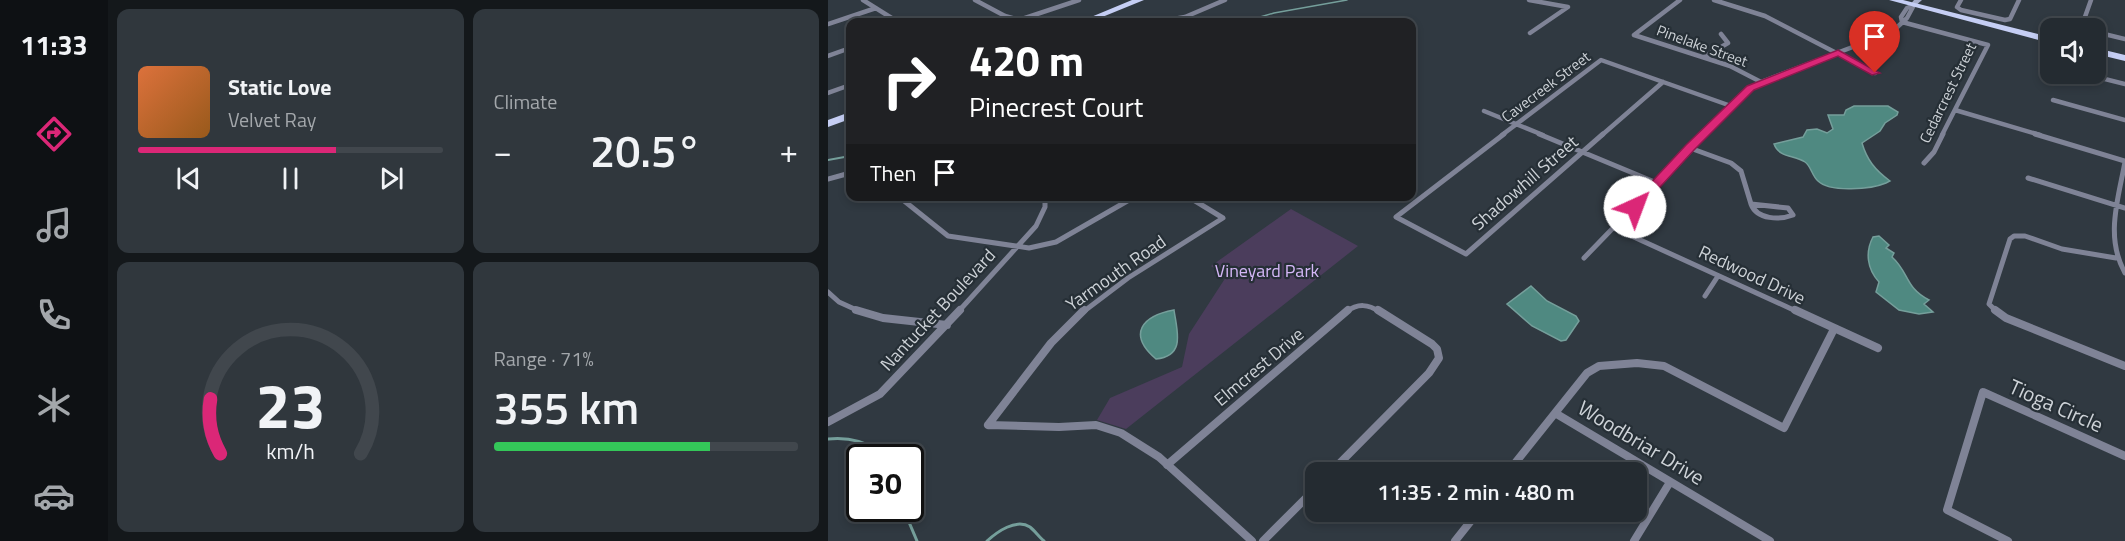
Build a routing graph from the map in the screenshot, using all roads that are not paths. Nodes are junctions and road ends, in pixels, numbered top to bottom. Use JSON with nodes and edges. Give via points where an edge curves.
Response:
{"nodes":[{"id":1,"x":863,"y":0,"type":"edge"},
{"id":2,"x":975,"y":0,"type":"edge"},
{"id":3,"x":1079,"y":0,"type":"edge"},
{"id":4,"x":1140,"y":0,"type":"edge"},
{"id":5,"x":1225,"y":0,"type":"edge"},
{"id":6,"x":1529,"y":0,"type":"edge"},
{"id":7,"x":1680,"y":0,"type":"edge"},
{"id":8,"x":1714,"y":0,"type":"edge"},
{"id":9,"x":1893,"y":0,"type":"edge"},
{"id":10,"x":1961,"y":0,"type":"edge"},
{"id":11,"x":2019,"y":0,"type":"edge"},
{"id":12,"x":2091,"y":0,"type":"edge"},
{"id":13,"x":1916,"y":3,"type":"edge"},
{"id":14,"x":876,"y":8,"type":"junction"},
{"id":15,"x":1185,"y":17,"type":"joint"},
{"id":16,"x":892,"y":18,"type":"edge"},
{"id":17,"x":1013,"y":18,"type":"edge"},
{"id":18,"x":1027,"y":18,"type":"edge"},
{"id":19,"x":1093,"y":18,"type":"edge"},
{"id":20,"x":1179,"y":18,"type":"edge"},
{"id":21,"x":2085,"y":18,"type":"edge"},
{"id":22,"x":1902,"y":22,"type":"junction"},
{"id":23,"x":828,"y":24,"type":"edge"},
{"id":24,"x":1530,"y":33,"type":"dead end"},
{"id":25,"x":1721,"y":34,"type":"dead end"},
{"id":26,"x":2106,"y":34,"type":"edge"},
{"id":27,"x":2040,"y":36,"type":"edge"},
{"id":28,"x":2125,"y":39,"type":"edge"},
{"id":29,"x":846,"y":49,"type":"edge"},
{"id":30,"x":1838,"y":52,"type":"junction"},
{"id":31,"x":2106,"y":53,"type":"edge"},
{"id":32,"x":828,"y":56,"type":"edge"},
{"id":33,"x":1704,"y":57,"type":"junction"},
{"id":34,"x":2125,"y":58,"type":"edge"},
{"id":35,"x":1875,"y":73,"type":"dead end"},
{"id":36,"x":2106,"y":79,"type":"edge"},
{"id":37,"x":1662,"y":82,"type":"junction"},
{"id":38,"x":1761,"y":82,"type":"junction"},
{"id":39,"x":2125,"y":84,"type":"edge"},
{"id":40,"x":846,"y":86,"type":"edge"},
{"id":41,"x":828,"y":93,"type":"edge"},
{"id":42,"x":2053,"y":100,"type":"dead end"},
{"id":43,"x":1731,"y":106,"type":"junction"},
{"id":44,"x":1955,"y":110,"type":"junction"},
{"id":45,"x":1484,"y":111,"type":"dead end"},
{"id":46,"x":846,"y":117,"type":"edge"},
{"id":47,"x":2125,"y":120,"type":"edge"},
{"id":48,"x":828,"y":124,"type":"edge"},
{"id":49,"x":1517,"y":124,"type":"junction"},
{"id":50,"x":1690,"y":148,"type":"junction"},
{"id":51,"x":1582,"y":152,"type":"junction"},
{"id":52,"x":2125,"y":161,"type":"edge"},
{"id":53,"x":1924,"y":163,"type":"dead end"},
{"id":54,"x":846,"y":174,"type":"edge"},
{"id":55,"x":828,"y":178,"type":"edge"},
{"id":56,"x":2028,"y":178,"type":"dead end"},
{"id":57,"x":1657,"y":183,"type":"junction"},
{"id":58,"x":904,"y":201,"type":"edge"},
{"id":59,"x":1045,"y":201,"type":"edge"},
{"id":60,"x":1127,"y":201,"type":"edge"},
{"id":61,"x":1195,"y":201,"type":"edge"},
{"id":62,"x":1751,"y":204,"type":"junction"},
{"id":63,"x":2117,"y":206,"type":"junction"},
{"id":64,"x":2125,"y":208,"type":"edge"},
{"id":65,"x":1396,"y":217,"type":"joint"},
{"id":66,"x":1614,"y":228,"type":"junction"},
{"id":67,"x":1017,"y":247,"type":"junction"},
{"id":68,"x":1584,"y":258,"type":"dead end"},
{"id":69,"x":2116,"y":258,"type":"junction"},
{"id":70,"x":2125,"y":273,"type":"edge"},
{"id":71,"x":1718,"y":276,"type":"junction"},
{"id":72,"x":828,"y":292,"type":"edge"},
{"id":73,"x":1705,"y":296,"type":"dead end"},
{"id":74,"x":947,"y":325,"type":"junction"},
{"id":75,"x":1834,"y":329,"type":"junction"},
{"id":76,"x":1878,"y":348,"type":"dead end"},
{"id":77,"x":2125,"y":366,"type":"edge"},
{"id":78,"x":1555,"y":413,"type":"junction"},
{"id":79,"x":828,"y":422,"type":"edge"},
{"id":80,"x":2125,"y":456,"type":"edge"},
{"id":81,"x":1340,"y":462,"type":"edge"},
{"id":82,"x":1517,"y":462,"type":"edge"},
{"id":83,"x":1167,"y":465,"type":"junction"},
{"id":84,"x":1670,"y":482,"type":"junction"},
{"id":85,"x":1305,"y":499,"type":"edge"},
{"id":86,"x":1470,"y":522,"type":"edge"},
{"id":87,"x":1252,"y":541,"type":"edge"},
{"id":88,"x":1263,"y":541,"type":"edge"},
{"id":89,"x":1455,"y":541,"type":"edge"},
{"id":90,"x":1634,"y":541,"type":"edge"},
{"id":91,"x":1770,"y":541,"type":"edge"},
{"id":92,"x":2008,"y":541,"type":"edge"}],
"edges":[{"from":1,"to":14,"type":"street"},
{"from":2,"to":17,"type":"street"},
{"from":3,"to":18,"type":"street"},
{"from":4,"to":19,"type":"main road"},
{"from":5,"to":15,"type":"street"},
{"from":6,"to":24,"type":"street","via":[[1568,8]]},
{"from":7,"to":33,"type":"street","name":"Pinelake Street","via":[[1634,35]]},
{"from":8,"to":30,"type":"street","via":[[1760,14]]},
{"from":9,"to":13,"type":"main road"},
{"from":10,"to":11,"type":"street","via":[[1959,9],[2004,20],[2010,19]]},
{"from":12,"to":21,"type":"street"},
{"from":13,"to":22,"type":"street"},
{"from":13,"to":27,"type":"main road"},
{"from":14,"to":16,"type":"street"},
{"from":14,"to":23,"type":"street"},
{"from":15,"to":20,"type":"street"},
{"from":22,"to":30,"type":"street","via":[[1892,32]]},
{"from":22,"to":44,"type":"street","name":"Cedarcrest Street","via":[[1988,45]]},
{"from":25,"to":33,"type":"street","via":[[1727,44]]},
{"from":26,"to":28,"type":"street"},
{"from":29,"to":32,"type":"street"},
{"from":30,"to":35,"type":"street"},
{"from":30,"to":38,"type":"street"},
{"from":31,"to":34,"type":"main road"},
{"from":33,"to":38,"type":"street","name":"Pinelake Street"},
{"from":36,"to":39,"type":"street"},
{"from":37,"to":43,"type":"street","name":"Cavecreek Street"},
{"from":37,"to":49,"type":"street","name":"Cavecreek Street","via":[[1601,60]]},
{"from":37,"to":51,"type":"street","name":"Shadowhill Street"},
{"from":38,"to":43,"type":"street"},
{"from":40,"to":41,"type":"street"},
{"from":42,"to":47,"type":"street"},
{"from":43,"to":50,"type":"street"},
{"from":44,"to":52,"type":"street"},
{"from":44,"to":53,"type":"street","name":"Cedarcrest Street","via":[[1934,152]]},
{"from":45,"to":49,"type":"street"},
{"from":46,"to":48,"type":"main road"},
{"from":49,"to":51,"type":"street"},
{"from":49,"to":65,"type":"street","name":"Cavecreek Street"},
{"from":50,"to":57,"type":"street"},
{"from":50,"to":62,"type":"street","via":[[1738,168]]},
{"from":51,"to":57,"type":"street"},
{"from":51,"to":65,"type":"street","name":"Shadowhill Street","via":[[1466,254]]},
{"from":52,"to":63,"type":"street"},
{"from":54,"to":55,"type":"street"},
{"from":56,"to":63,"type":"street"},
{"from":57,"to":66,"type":"street"},
{"from":58,"to":67,"type":"street","via":[[948,236]]},
{"from":59,"to":67,"type":"street","name":"Nantucket Boulevard","via":[[1041,218]]},
{"from":60,"to":67,"type":"street","via":[[1056,242]]},
{"from":61,"to":83,"type":"street","name":"Yarmouth Road","via":[[1223,218],[1074,319],[988,425],[1107,428],[1131,438]]},
{"from":62,"to":62,"type":"street","via":[[1760,215],[1793,215],[1784,207]]},
{"from":63,"to":64,"type":"street"},
{"from":63,"to":69,"type":"street","via":[[2112,232]]},
{"from":66,"to":68,"type":"street"},
{"from":66,"to":71,"type":"street","name":"Redwood Drive"},
{"from":67,"to":74,"type":"street","name":"Nantucket Boulevard"},
{"from":69,"to":70,"type":"street"},
{"from":69,"to":77,"type":"street","via":[[2014,236],[1990,299],[1992,309],[2006,318]]},
{"from":71,"to":73,"type":"street"},
{"from":71,"to":75,"type":"street","name":"Redwood Drive"},
{"from":72,"to":74,"type":"street","via":[[859,312]]},
{"from":74,"to":79,"type":"street","name":"Nantucket Boulevard","via":[[880,394]]},
{"from":75,"to":76,"type":"street","name":"Redwood Drive"},
{"from":75,"to":78,"type":"street","via":[[1784,428],[1680,373],[1648,363],[1594,368]]},
{"from":78,"to":82,"type":"street"},
{"from":78,"to":84,"type":"street","name":"Woodbriar Drive"},
{"from":80,"to":92,"type":"street","name":"Tioga Circle","via":[[1983,392],[1947,510]]},
{"from":81,"to":83,"type":"street","name":"Elmcrest Drive","via":[[1429,373],[1439,358],[1432,344],[1364,304],[1349,309]]},
{"from":83,"to":87,"type":"street"},
{"from":84,"to":90,"type":"street"},
{"from":84,"to":91,"type":"street","name":"Woodbriar Drive"},
{"from":85,"to":88,"type":"street"},
{"from":86,"to":89,"type":"street"}]}
